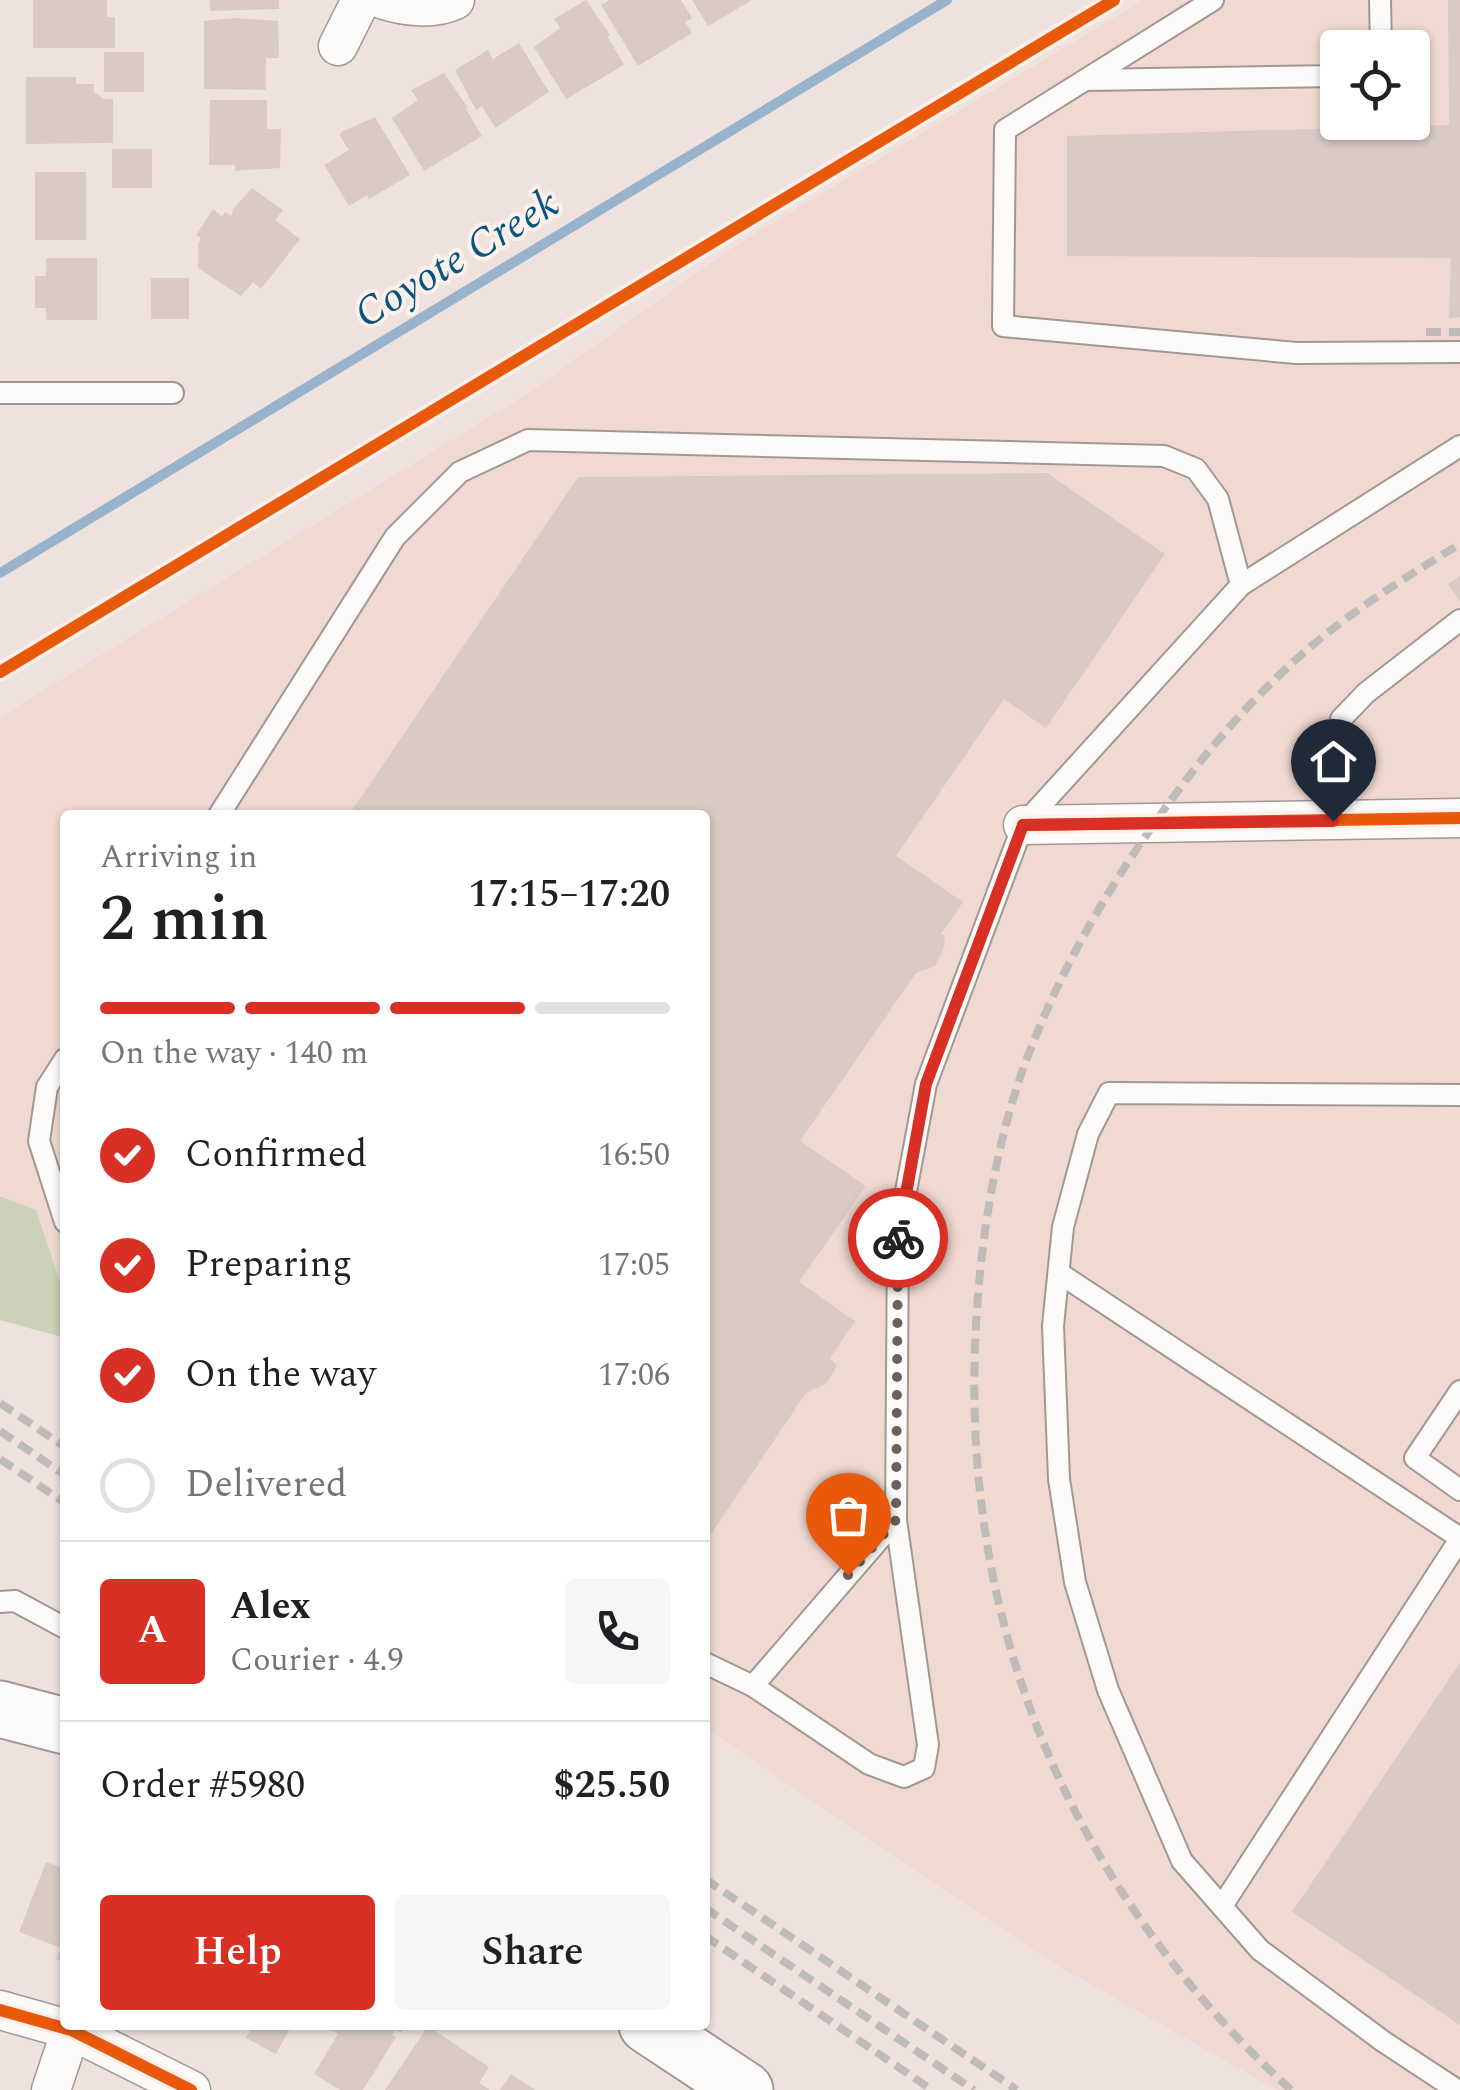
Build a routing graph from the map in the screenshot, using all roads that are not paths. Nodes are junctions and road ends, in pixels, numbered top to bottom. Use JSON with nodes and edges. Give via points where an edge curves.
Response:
{"nodes":[{"id":1,"x":362,"y":0,"type":"edge"},
{"id":2,"x":384,"y":0,"type":"edge"},
{"id":3,"x":456,"y":0,"type":"edge"},
{"id":4,"x":1213,"y":0,"type":"edge"},
{"id":5,"x":1380,"y":0,"type":"edge"},
{"id":6,"x":1381,"y":30,"type":"edge"},
{"id":7,"x":338,"y":46,"type":"dead end"},
{"id":8,"x":1320,"y":76,"type":"edge"},
{"id":9,"x":1086,"y":80,"type":"junction"},
{"id":10,"x":1460,"y":352,"type":"edge"},
{"id":11,"x":0,"y":393,"type":"edge"},
{"id":12,"x":173,"y":393,"type":"dead end"},
{"id":13,"x":1460,"y":446,"type":"edge"},
{"id":14,"x":1241,"y":585,"type":"junction"},
{"id":15,"x":1460,"y":620,"type":"edge"},
{"id":16,"x":222,"y":810,"type":"edge"},
{"id":17,"x":1460,"y":818,"type":"edge"},
{"id":18,"x":1333,"y":821,"type":"junction"},
{"id":19,"x":1023,"y":825,"type":"junction"},
{"id":20,"x":60,"y":1066,"type":"edge"},
{"id":21,"x":1460,"y":1095,"type":"edge"},
{"id":22,"x":60,"y":1206,"type":"edge"},
{"id":23,"x":1058,"y":1272,"type":"junction"},
{"id":24,"x":1460,"y":1390,"type":"edge"},
{"id":25,"x":1460,"y":1490,"type":"edge"},
{"id":26,"x":896,"y":1520,"type":"junction"},
{"id":27,"x":1460,"y":1539,"type":"edge"},
{"id":28,"x":0,"y":1602,"type":"edge"},
{"id":29,"x":60,"y":1625,"type":"edge"},
{"id":30,"x":710,"y":1665,"type":"edge"},
{"id":31,"x":752,"y":1686,"type":"junction"},
{"id":32,"x":0,"y":1708,"type":"edge"},
{"id":33,"x":60,"y":1725,"type":"edge"},
{"id":34,"x":1222,"y":1906,"type":"junction"},
{"id":35,"x":0,"y":2010,"type":"edge"},
{"id":36,"x":60,"y":2027,"type":"edge"},
{"id":37,"x":72,"y":2030,"type":"joint"},
{"id":38,"x":654,"y":2030,"type":"edge"},
{"id":39,"x":51,"y":2090,"type":"edge"},
{"id":40,"x":192,"y":2090,"type":"edge"},
{"id":41,"x":745,"y":2090,"type":"edge"},
{"id":42,"x":1457,"y":2090,"type":"edge"}],
"edges":[{"from":1,"to":7,"type":"street"},
{"from":2,"to":3,"type":"street","via":[[402,6]]},
{"from":4,"to":9,"type":"lane"},
{"from":5,"to":6,"type":"lane"},
{"from":8,"to":9,"type":"lane"},
{"from":9,"to":10,"type":"lane","via":[[1004,130],[1002,326],[1296,354]]},
{"from":11,"to":12,"type":"lane"},
{"from":13,"to":14,"type":"lane"},
{"from":14,"to":16,"type":"lane","via":[[1218,499],[1196,469],[1164,456],[528,440],[460,472],[395,537]]},
{"from":14,"to":19,"type":"lane"},
{"from":15,"to":18,"type":"lane","via":[[1340,719]]},
{"from":17,"to":18,"type":"street"},
{"from":18,"to":19,"type":"street"},
{"from":19,"to":26,"type":"lane","via":[[926,1084],[898,1234]]},
{"from":20,"to":22,"type":"lane","via":[[47,1087],[39,1140]]},
{"from":21,"to":23,"type":"lane","via":[[1109,1093],[1088,1134]]},
{"from":23,"to":27,"type":"lane"},
{"from":23,"to":34,"type":"lane","via":[[1058,1478],[1074,1582],[1108,1690],[1182,1860]]},
{"from":24,"to":25,"type":"lane","via":[[1415,1458]]},
{"from":26,"to":31,"type":"lane"},
{"from":26,"to":31,"type":"lane","via":[[928,1746],[924,1768],[904,1777],[869,1764]]},
{"from":27,"to":34,"type":"lane"},
{"from":28,"to":29,"type":"lane","via":[[16,1601]]},
{"from":30,"to":31,"type":"lane"},
{"from":32,"to":33,"type":"main road"},
{"from":34,"to":42,"type":"lane","via":[[1260,1950]]},
{"from":35,"to":36,"type":"street"},
{"from":37,"to":39,"type":"street"},
{"from":37,"to":40,"type":"street"},
{"from":38,"to":41,"type":"main road"}]}
